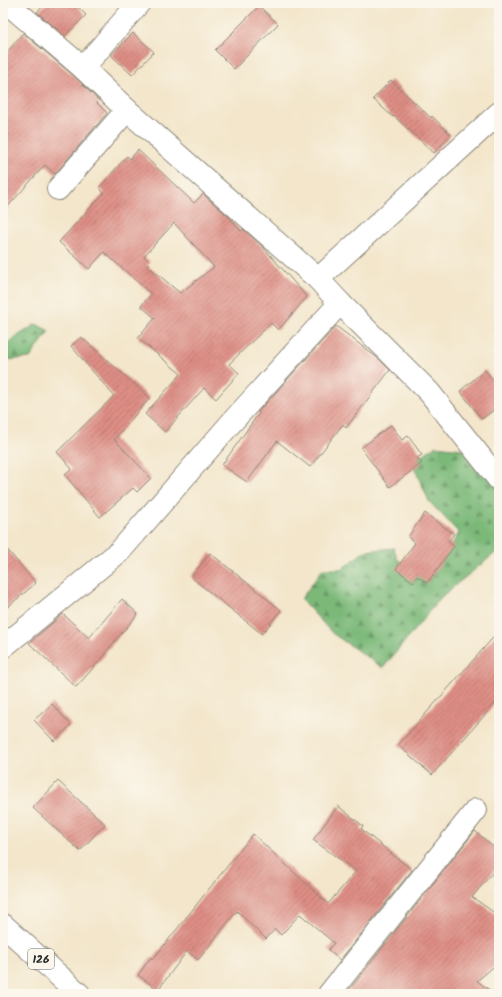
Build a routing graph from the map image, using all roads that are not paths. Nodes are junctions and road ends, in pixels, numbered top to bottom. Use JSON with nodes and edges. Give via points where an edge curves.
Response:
{"nodes":[{"id":1,"x":139,"y":3,"type":"edge"},
{"id":2,"x":6,"y":6,"type":"edge"},
{"id":3,"x":83,"y":68,"type":"junction"},
{"id":4,"x":127,"y":110,"type":"junction"},
{"id":5,"x":499,"y":113,"type":"edge"},
{"id":6,"x":58,"y":189,"type":"dead end"},
{"id":7,"x":318,"y":279,"type":"junction"},
{"id":8,"x":340,"y":304,"type":"junction"},
{"id":9,"x":499,"y":480,"type":"edge"},
{"id":10,"x":3,"y":647,"type":"edge"},
{"id":11,"x":476,"y":810,"type":"dead end"},
{"id":12,"x":3,"y":925,"type":"edge"},
{"id":13,"x":79,"y":994,"type":"edge"},
{"id":14,"x":329,"y":994,"type":"edge"}],
"edges":[{"from":1,"to":3,"type":"main road"},
{"from":2,"to":3,"type":"main road"},
{"from":3,"to":4,"type":"main road"},
{"from":4,"to":6,"type":"main road"},
{"from":4,"to":7,"type":"main road"},
{"from":5,"to":7,"type":"main road"},
{"from":7,"to":8,"type":"main road"},
{"from":8,"to":9,"type":"main road","via":[[429,392]]},
{"from":8,"to":10,"type":"main road","via":[[231,423],[120,551]]},
{"from":11,"to":14,"type":"main road"},
{"from":12,"to":13,"type":"main road","number":"126"}]}
